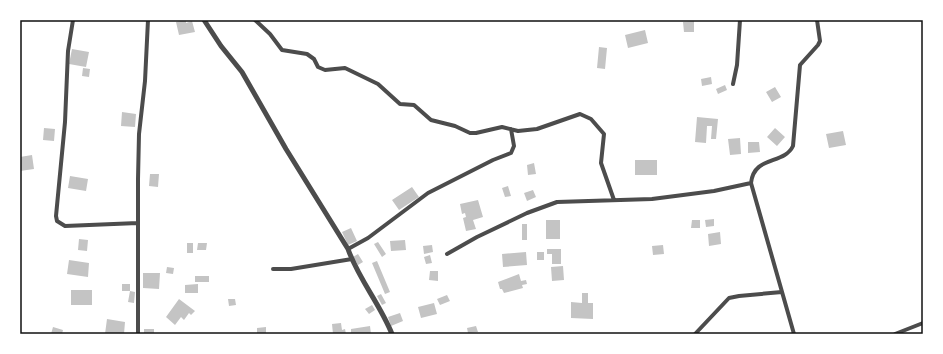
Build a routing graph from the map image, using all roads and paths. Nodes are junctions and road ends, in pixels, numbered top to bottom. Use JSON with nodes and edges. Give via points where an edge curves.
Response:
{"nodes":[{"id":1,"x":73,"y":20,"type":"edge"},
{"id":2,"x":148,"y":20,"type":"edge"},
{"id":3,"x":204,"y":20,"type":"edge"},
{"id":4,"x":256,"y":20,"type":"edge"},
{"id":5,"x":740,"y":20,"type":"edge"},
{"id":6,"x":817,"y":20,"type":"edge"},
{"id":7,"x":733,"y":84,"type":"dead end"},
{"id":8,"x":511,"y":129,"type":"junction"},
{"id":9,"x":751,"y":183,"type":"junction"},
{"id":10,"x":614,"y":200,"type":"junction"},
{"id":11,"x":138,"y":223,"type":"junction"},
{"id":12,"x":348,"y":248,"type":"junction"},
{"id":13,"x":448,"y":254,"type":"dead end"},
{"id":14,"x":352,"y":259,"type":"junction"},
{"id":15,"x":273,"y":269,"type":"dead end"},
{"id":16,"x":782,"y":292,"type":"junction"},
{"id":17,"x":923,"y":323,"type":"edge"},
{"id":18,"x":138,"y":334,"type":"edge"},
{"id":19,"x":392,"y":334,"type":"edge"},
{"id":20,"x":695,"y":334,"type":"edge"},
{"id":21,"x":794,"y":334,"type":"edge"},
{"id":22,"x":896,"y":334,"type":"edge"}],
"edges":[{"from":1,"to":11,"type":"street","via":[[68,51],[57,221],[65,226]]},
{"from":2,"to":11,"type":"street","via":[[139,134]]},
{"from":3,"to":12,"type":"street","via":[[242,72],[286,149]]},
{"from":4,"to":8,"type":"street","via":[[282,50],[307,54],[314,59],[318,67],[325,70],[340,67],[347,69],[378,84],[400,104],[417,106],[431,120],[472,133],[502,127]]},
{"from":5,"to":7,"type":"street"},
{"from":6,"to":9,"type":"street","via":[[818,45],[800,65],[793,146],[788,153],[760,166],[754,173]]},
{"from":8,"to":10,"type":"street","via":[[537,129],[580,114],[591,119],[604,134],[601,163]]},
{"from":8,"to":12,"type":"street","via":[[514,146],[511,153],[428,193],[372,236]]},
{"from":9,"to":10,"type":"street","via":[[714,191]]},
{"from":9,"to":16,"type":"street"},
{"from":10,"to":13,"type":"street","via":[[566,201],[545,206],[477,237]]},
{"from":11,"to":18,"type":"street"},
{"from":12,"to":14,"type":"street"},
{"from":14,"to":15,"type":"street","via":[[291,269]]},
{"from":14,"to":19,"type":"street","via":[[379,305]]},
{"from":16,"to":20,"type":"street","via":[[729,298]]},
{"from":16,"to":21,"type":"street"},
{"from":17,"to":22,"type":"street"}]}
